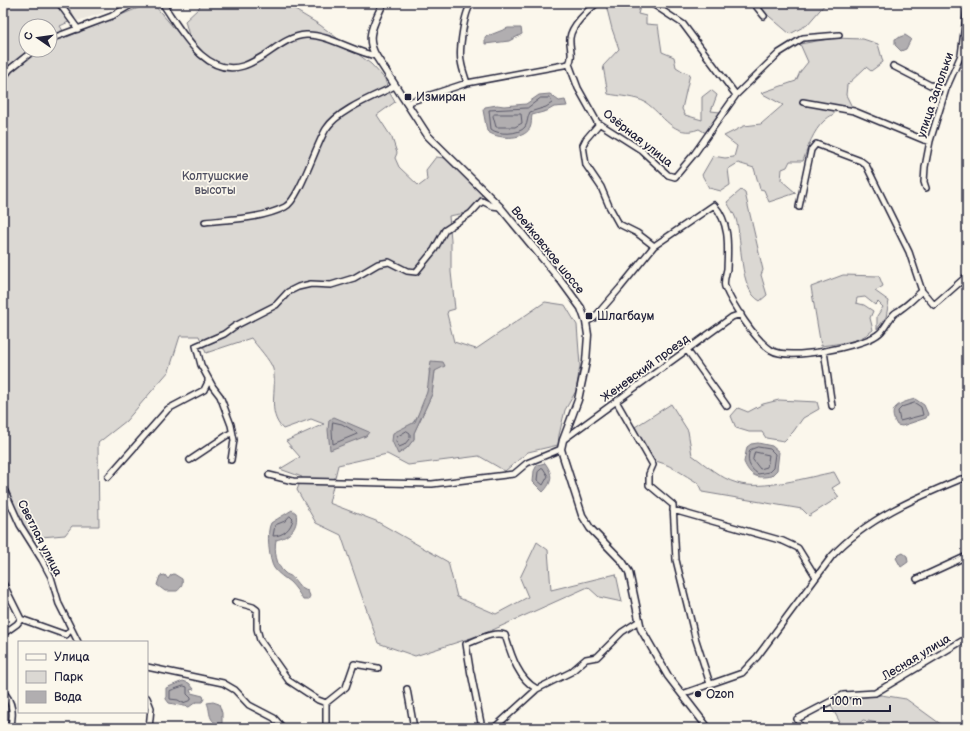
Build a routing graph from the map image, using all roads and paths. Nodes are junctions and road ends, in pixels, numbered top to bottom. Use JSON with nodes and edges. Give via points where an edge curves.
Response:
{"nodes":[{"id":1,"x":59,"y":3,"type":"edge"},
{"id":2,"x":134,"y":3,"type":"edge"},
{"id":3,"x":162,"y":3,"type":"edge"},
{"id":4,"x":383,"y":3,"type":"edge"},
{"id":5,"x":472,"y":3,"type":"edge"},
{"id":6,"x":597,"y":3,"type":"edge"},
{"id":7,"x":650,"y":3,"type":"edge"},
{"id":8,"x":756,"y":3,"type":"edge"},
{"id":9,"x":967,"y":8,"type":"edge"},
{"id":10,"x":764,"y":16,"type":"dead end"},
{"id":11,"x":78,"y":29,"type":"junction"},
{"id":12,"x":839,"y":35,"type":"dead end"},
{"id":13,"x":58,"y":36,"type":"edge"},
{"id":14,"x":376,"y":56,"type":"junction"},
{"id":15,"x":23,"y":58,"type":"edge"},
{"id":16,"x":569,"y":64,"type":"junction"},
{"id":17,"x":893,"y":66,"type":"dead end"},
{"id":18,"x":10,"y":68,"type":"junction"},
{"id":19,"x":3,"y":69,"type":"edge"},
{"id":20,"x":3,"y":78,"type":"edge"},
{"id":21,"x":467,"y":83,"type":"junction"},
{"id":22,"x":395,"y":86,"type":"junction"},
{"id":23,"x":946,"y":89,"type":"junction"},
{"id":24,"x":736,"y":96,"type":"junction"},
{"id":25,"x":802,"y":102,"type":"dead end"},
{"id":26,"x":406,"y":103,"type":"junction"},
{"id":27,"x":599,"y":124,"type":"junction"},
{"id":28,"x":930,"y":141,"type":"junction"},
{"id":29,"x":926,"y":188,"type":"dead end"},
{"id":30,"x":500,"y":207,"type":"junction"},
{"id":31,"x":799,"y":207,"type":"dead end"},
{"id":32,"x":205,"y":222,"type":"dead end"},
{"id":33,"x":967,"y":229,"type":"edge"},
{"id":34,"x":967,"y":233,"type":"edge"},
{"id":35,"x":654,"y":246,"type":"junction"},
{"id":36,"x":967,"y":276,"type":"edge"},
{"id":37,"x":922,"y":291,"type":"junction"},
{"id":38,"x":740,"y":314,"type":"junction"},
{"id":39,"x":586,"y":322,"type":"junction"},
{"id":40,"x":687,"y":350,"type":"junction"},
{"id":41,"x":824,"y":351,"type":"junction"},
{"id":42,"x":208,"y":378,"type":"junction"},
{"id":43,"x":616,"y":401,"type":"junction"},
{"id":44,"x":727,"y":406,"type":"dead end"},
{"id":45,"x":832,"y":406,"type":"dead end"},
{"id":46,"x":232,"y":432,"type":"junction"},
{"id":47,"x":563,"y":440,"type":"junction"},
{"id":48,"x":561,"y":449,"type":"junction"},
{"id":49,"x":190,"y":460,"type":"dead end"},
{"id":50,"x":231,"y":460,"type":"dead end"},
{"id":51,"x":269,"y":475,"type":"dead end"},
{"id":52,"x":108,"y":477,"type":"dead end"},
{"id":53,"x":967,"y":479,"type":"edge"},
{"id":54,"x":3,"y":486,"type":"edge"},
{"id":55,"x":673,"y":510,"type":"junction"},
{"id":56,"x":967,"y":556,"type":"edge"},
{"id":57,"x":816,"y":577,"type":"junction"},
{"id":58,"x":917,"y":579,"type":"dead end"},
{"id":59,"x":3,"y":585,"type":"edge"},
{"id":60,"x":235,"y":602,"type":"dead end"},
{"id":61,"x":21,"y":619,"type":"junction"},
{"id":62,"x":639,"y":621,"type":"junction"},
{"id":63,"x":71,"y":629,"type":"junction"},
{"id":64,"x":3,"y":634,"type":"edge"},
{"id":65,"x":967,"y":638,"type":"edge"},
{"id":66,"x":77,"y":641,"type":"edge"},
{"id":67,"x":148,"y":667,"type":"edge"},
{"id":68,"x":378,"y":668,"type":"dead end"},
{"id":69,"x":710,"y":684,"type":"junction"},
{"id":70,"x":407,"y":689,"type":"dead end"},
{"id":71,"x":537,"y":689,"type":"junction"},
{"id":72,"x":3,"y":692,"type":"edge"},
{"id":73,"x":682,"y":694,"type":"junction"},
{"id":74,"x":148,"y":700,"type":"edge"},
{"id":75,"x":326,"y":703,"type":"junction"},
{"id":76,"x":10,"y":728,"type":"edge"},
{"id":77,"x":149,"y":728,"type":"edge"},
{"id":78,"x":283,"y":728,"type":"edge"},
{"id":79,"x":326,"y":728,"type":"edge"},
{"id":80,"x":414,"y":728,"type":"edge"},
{"id":81,"x":482,"y":728,"type":"edge"},
{"id":82,"x":494,"y":728,"type":"edge"},
{"id":83,"x":708,"y":728,"type":"edge"},
{"id":84,"x":801,"y":728,"type":"edge"}],
"edges":[{"from":1,"to":11,"type":"street"},
{"from":2,"to":11,"type":"street","via":[[112,16]]},
{"from":3,"to":14,"type":"street","via":[[200,55],[219,66],[243,66],[293,38],[305,35],[323,38]]},
{"from":4,"to":14,"type":"street","name":"Воейковское шоссе","via":[[370,35]]},
{"from":5,"to":21,"type":"street","via":[[466,15],[461,60]]},
{"from":6,"to":16,"type":"street","via":[[583,14],[570,37]]},
{"from":7,"to":24,"type":"street","via":[[683,24]]},
{"from":8,"to":10,"type":"street"},
{"from":9,"to":23,"type":"street","name":"улица Запольки","via":[[961,56]]},
{"from":11,"to":13,"type":"street"},
{"from":12,"to":24,"type":"street","via":[[803,38],[779,53]]},
{"from":14,"to":22,"type":"street","name":"Воейковское шоссе"},
{"from":15,"to":18,"type":"street"},
{"from":16,"to":21,"type":"street"},
{"from":16,"to":27,"type":"street","name":"Озёрная улица","via":[[578,88]]},
{"from":17,"to":23,"type":"street","via":[[930,85]]},
{"from":18,"to":19,"type":"street"},
{"from":18,"to":20,"type":"street"},
{"from":21,"to":26,"type":"street"},
{"from":22,"to":26,"type":"street","name":"Воейковское шоссе"},
{"from":22,"to":32,"type":"street","via":[[344,113],[326,128],[302,183],[287,206],[263,215]]},
{"from":23,"to":28,"type":"street","name":"улица Запольки"},
{"from":24,"to":27,"type":"street","name":"Озёрная улица","via":[[675,177],[668,175],[641,150]]},
{"from":25,"to":28,"type":"street","via":[[854,111]]},
{"from":26,"to":30,"type":"street","name":"Воейковское шоссе","via":[[428,136]]},
{"from":27,"to":35,"type":"street","via":[[583,145],[586,165],[601,187],[619,224]]},
{"from":28,"to":29,"type":"street","name":"улица Запольки","via":[[925,167]]},
{"from":30,"to":39,"type":"street","name":"Воейковское шоссе","via":[[562,282],[581,308]]},
{"from":30,"to":42,"type":"street","via":[[482,201],[471,213],[445,230],[434,250],[416,272],[407,271],[389,262],[378,264],[341,283],[311,284],[288,292],[276,305],[224,334],[196,346]]},
{"from":31,"to":37,"type":"street","via":[[811,150],[816,144],[861,161],[871,173],[909,252]]},
{"from":33,"to":34,"type":"street"},
{"from":35,"to":38,"type":"street","via":[[714,205],[724,218],[728,243],[724,285]]},
{"from":35,"to":39,"type":"street","via":[[594,318]]},
{"from":36,"to":37,"type":"street","via":[[934,306]]},
{"from":37,"to":41,"type":"street","via":[[894,314],[877,335],[851,346]]},
{"from":38,"to":40,"type":"street","name":"Женевский проезд","via":[[736,314]]},
{"from":38,"to":41,"type":"street","via":[[759,340],[772,351],[786,355]]},
{"from":39,"to":47,"type":"street","name":"Воейковское шоссе","via":[[588,335],[583,382]]},
{"from":40,"to":43,"type":"street","name":"Женевский проезд"},
{"from":40,"to":44,"type":"street"},
{"from":41,"to":45,"type":"street"},
{"from":42,"to":46,"type":"street","via":[[220,396]]},
{"from":42,"to":52,"type":"street","via":[[204,390],[168,409]]},
{"from":43,"to":47,"type":"street","name":"Женевский проезд"},
{"from":43,"to":55,"type":"street","via":[[653,465],[649,474],[649,485],[673,505]]},
{"from":46,"to":49,"type":"street"},
{"from":46,"to":50,"type":"street","via":[[234,440]]},
{"from":47,"to":48,"type":"street","name":"Воейковское шоссе"},
{"from":48,"to":51,"type":"street","via":[[527,463],[514,474],[452,483],[293,482]]},
{"from":48,"to":62,"type":"street","via":[[582,515],[590,528],[622,561],[629,572]]},
{"from":53,"to":57,"type":"street","via":[[961,479],[913,500],[862,529],[846,541]]},
{"from":54,"to":63,"type":"street","name":"Светлая улица","via":[[20,525],[42,560]]},
{"from":55,"to":57,"type":"street","via":[[783,541],[798,548]]},
{"from":55,"to":69,"type":"street","via":[[676,560],[695,637]]},
{"from":56,"to":58,"type":"street"},
{"from":57,"to":69,"type":"street","via":[[757,657],[742,673]]},
{"from":59,"to":61,"type":"street"},
{"from":60,"to":75,"type":"street","via":[[253,606],[257,610],[256,629],[260,640],[289,681]]},
{"from":61,"to":63,"type":"street","via":[[66,635]]},
{"from":61,"to":64,"type":"street"},
{"from":62,"to":71,"type":"street","via":[[622,632],[597,656],[586,659],[581,666]]},
{"from":62,"to":73,"type":"street","via":[[658,661]]},
{"from":63,"to":66,"type":"street","name":"Светлая улица"},
{"from":65,"to":84,"type":"street","name":"Лесная улица","via":[[875,693],[843,694],[796,719]]},
{"from":67,"to":78,"type":"street","via":[[223,684],[235,690],[249,705],[274,718]]},
{"from":68,"to":75,"type":"street","via":[[354,664],[346,686]]},
{"from":69,"to":73,"type":"street"},
{"from":70,"to":80,"type":"street"},
{"from":71,"to":81,"type":"street","via":[[517,667],[505,635],[491,635],[466,644]]},
{"from":71,"to":82,"type":"street"},
{"from":72,"to":76,"type":"street","via":[[8,696],[12,711]]},
{"from":73,"to":83,"type":"street"},
{"from":74,"to":77,"type":"street","via":[[151,708]]},
{"from":75,"to":79,"type":"street"}]}
